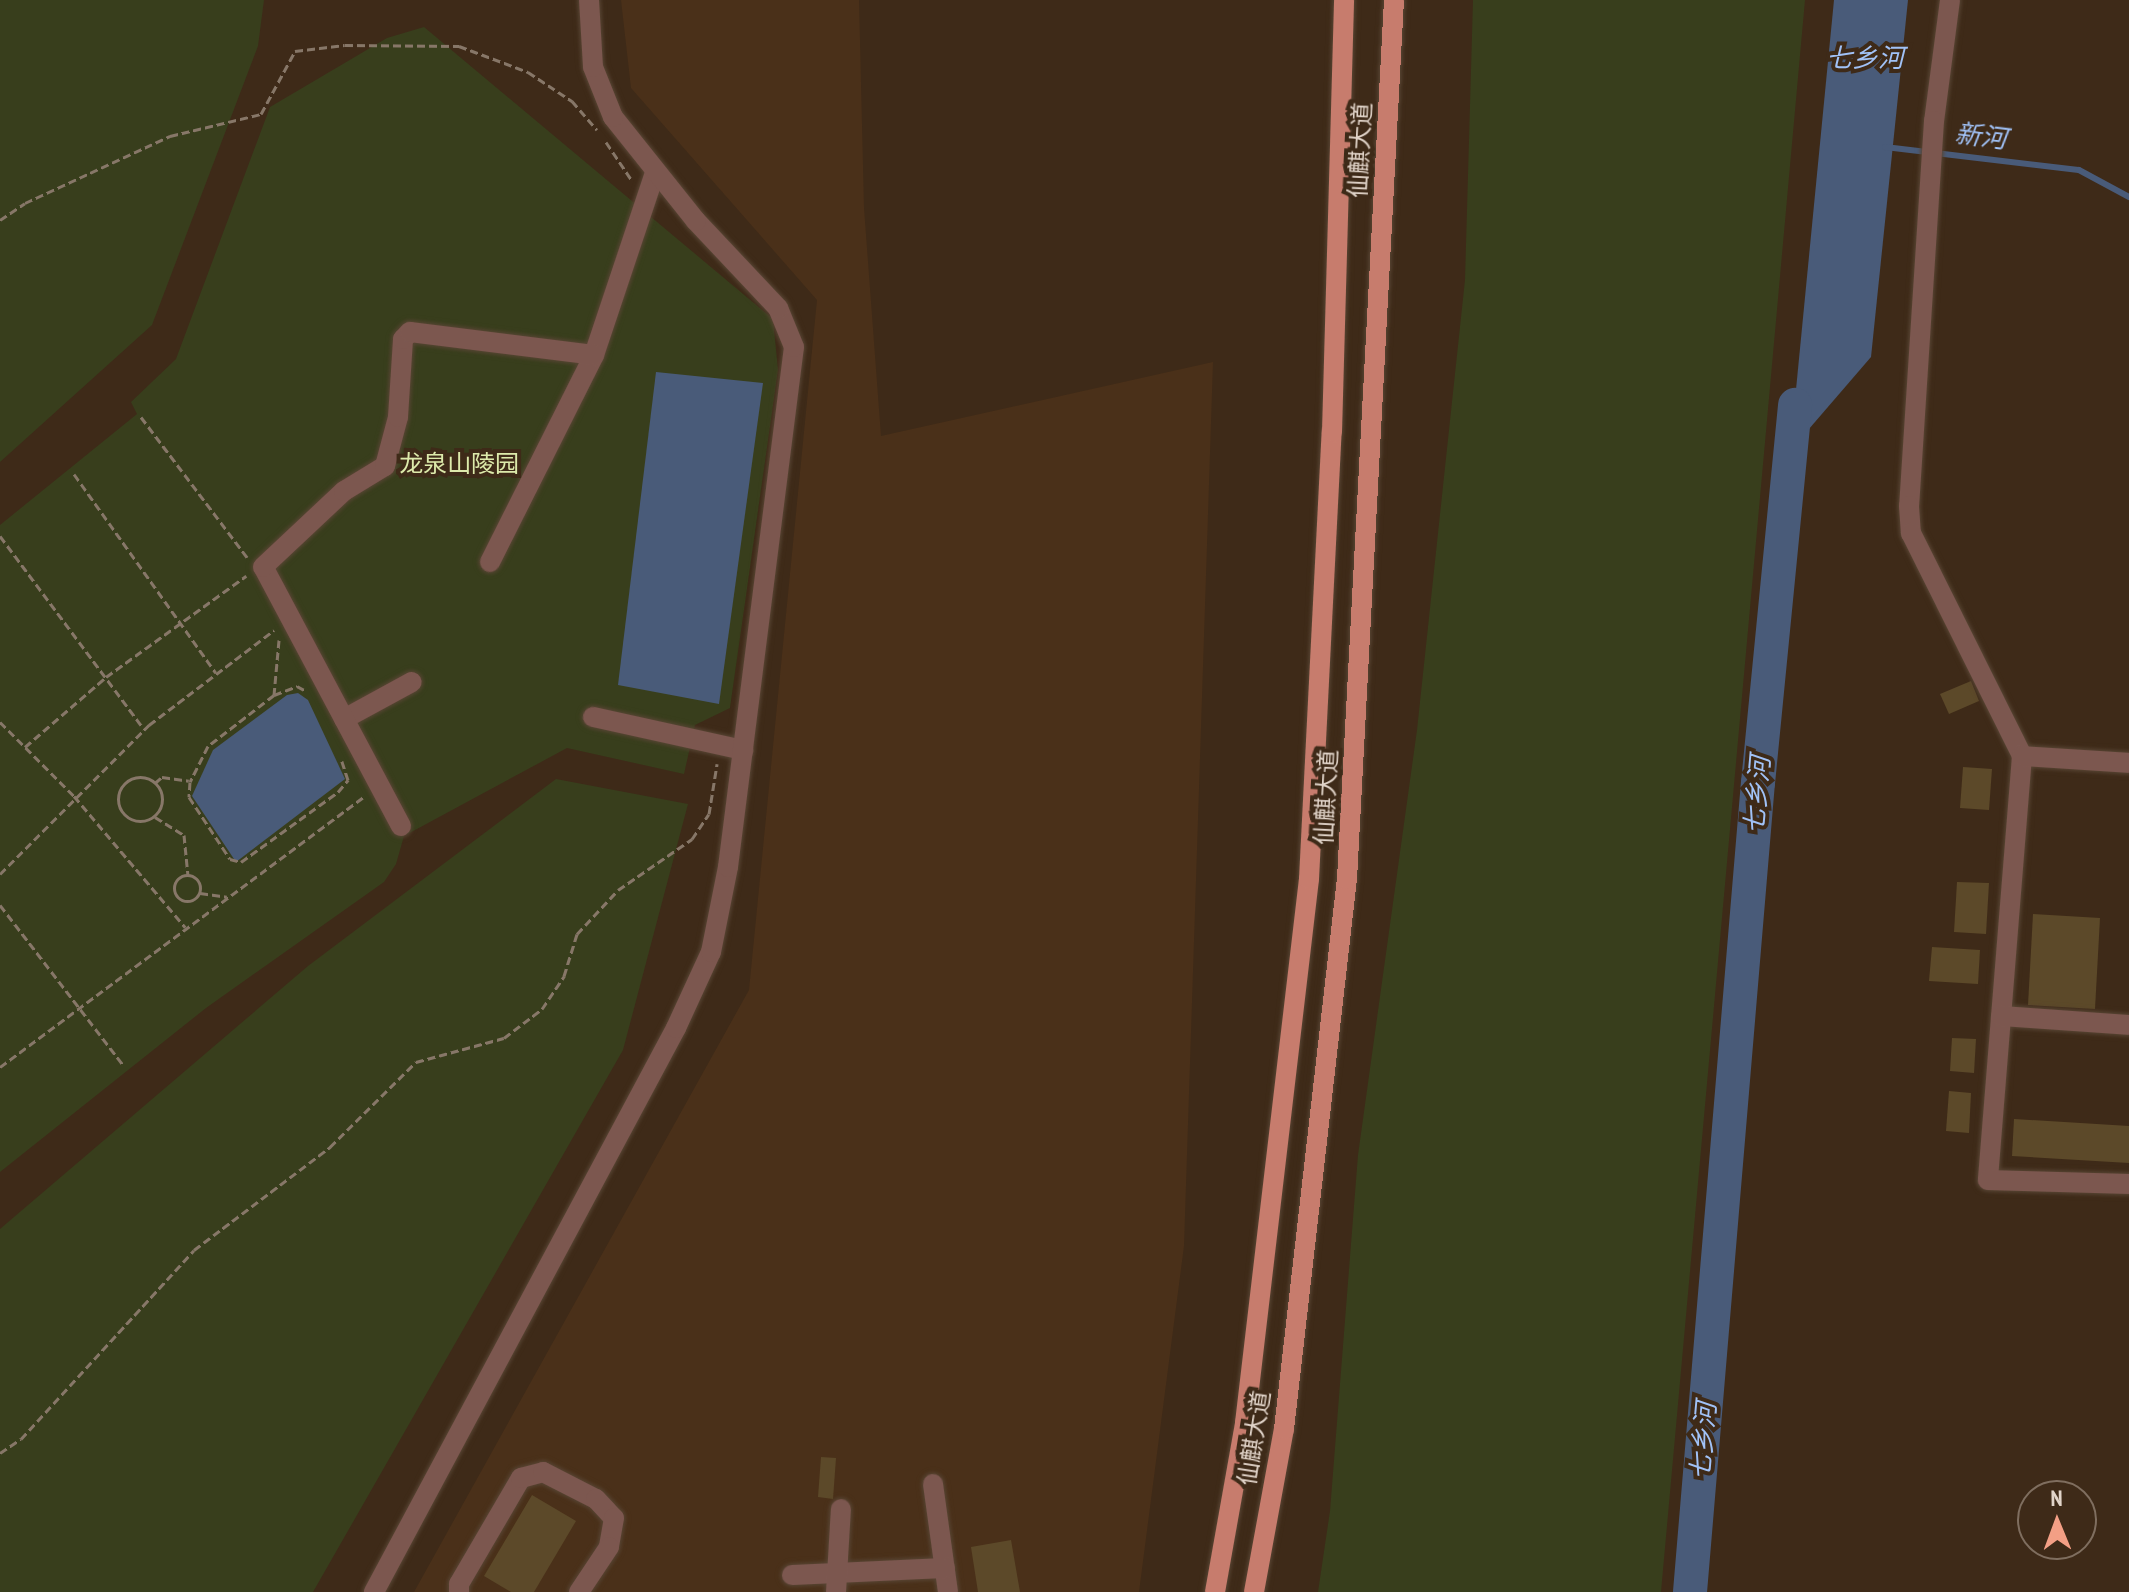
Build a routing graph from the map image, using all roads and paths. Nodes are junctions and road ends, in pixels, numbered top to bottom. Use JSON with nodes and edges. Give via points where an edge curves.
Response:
{"nodes":[{"id":1,"x":589,"y":0,"type":"edge"},
{"id":2,"x":1344,"y":0,"type":"edge"},
{"id":3,"x":1394,"y":0,"type":"edge"},
{"id":4,"x":1950,"y":0,"type":"edge"},
{"id":5,"x":655,"y":173,"type":"junction"},
{"id":6,"x":644,"y":199,"type":"junction"},
{"id":7,"x":0,"y":220,"type":"edge"},
{"id":8,"x":594,"y":355,"type":"junction"},
{"id":9,"x":141,"y":417,"type":"dead end"},
{"id":10,"x":74,"y":474,"type":"dead end"},
{"id":11,"x":0,"y":536,"type":"edge"},
{"id":12,"x":490,"y":562,"type":"dead end"},
{"id":13,"x":180,"y":623,"type":"junction"},
{"id":14,"x":217,"y":674,"type":"junction"},
{"id":15,"x":106,"y":677,"type":"junction"},
{"id":16,"x":412,"y":682,"type":"dead end"},
{"id":17,"x":312,"y":694,"type":"dead end"},
{"id":18,"x":274,"y":695,"type":"junction"},
{"id":19,"x":593,"y":717,"type":"dead end"},
{"id":20,"x":344,"y":719,"type":"junction"},
{"id":21,"x":0,"y":722,"type":"edge"},
{"id":22,"x":144,"y":729,"type":"junction"},
{"id":23,"x":720,"y":745,"type":"junction"},
{"id":24,"x":25,"y":747,"type":"junction"},
{"id":25,"x":743,"y":750,"type":"junction"},
{"id":26,"x":2022,"y":756,"type":"junction"},
{"id":27,"x":342,"y":759,"type":"dead end"},
{"id":28,"x":2129,"y":763,"type":"edge"},
{"id":29,"x":190,"y":782,"type":"junction"},
{"id":30,"x":155,"y":783,"type":"junction"},
{"id":31,"x":379,"y":786,"type":"junction"},
{"id":32,"x":74,"y":796,"type":"junction"},
{"id":33,"x":155,"y":817,"type":"junction"},
{"id":34,"x":401,"y":826,"type":"dead end"},
{"id":35,"x":0,"y":874,"type":"edge"},
{"id":36,"x":188,"y":876,"type":"junction"},
{"id":37,"x":200,"y":893,"type":"junction"},
{"id":38,"x":227,"y":897,"type":"junction"},
{"id":39,"x":0,"y":905,"type":"edge"},
{"id":40,"x":186,"y":927,"type":"junction"},
{"id":41,"x":80,"y":1004,"type":"junction"},
{"id":42,"x":2001,"y":1016,"type":"junction"},
{"id":43,"x":2129,"y":1025,"type":"edge"},
{"id":44,"x":124,"y":1066,"type":"dead end"},
{"id":45,"x":0,"y":1067,"type":"edge"},
{"id":46,"x":2129,"y":1184,"type":"edge"},
{"id":47,"x":0,"y":1453,"type":"edge"},
{"id":48,"x":933,"y":1484,"type":"dead end"},
{"id":49,"x":841,"y":1509,"type":"dead end"},
{"id":50,"x":945,"y":1568,"type":"junction"},
{"id":51,"x":792,"y":1575,"type":"dead end"},
{"id":52,"x":835,"y":1584,"type":"edge"},
{"id":53,"x":374,"y":1592,"type":"edge"},
{"id":54,"x":459,"y":1592,"type":"edge"},
{"id":55,"x":579,"y":1592,"type":"edge"},
{"id":56,"x":948,"y":1592,"type":"edge"},
{"id":57,"x":1215,"y":1592,"type":"edge"},
{"id":58,"x":1254,"y":1592,"type":"edge"}],
"edges":[{"from":1,"to":5,"type":"street","via":[[599,92]]},
{"from":2,"to":57,"type":"main road","name":"仙麒大道","via":[[1332,432],[1309,879],[1245,1423]]},
{"from":3,"to":58,"type":"main road","name":"仙麒大道","via":[[1347,879],[1284,1429]]},
{"from":4,"to":26,"type":"street","via":[[1934,121],[1911,533]]},
{"from":5,"to":6,"type":"street"},
{"from":5,"to":25,"type":"street","via":[[772,300],[790,328],[794,347]]},
{"from":6,"to":7,"type":"path","via":[[572,101],[528,72],[459,46],[345,45],[295,51],[261,114],[170,136],[25,203]]},
{"from":6,"to":8,"type":"street"},
{"from":8,"to":12,"type":"street"},
{"from":8,"to":20,"type":"street","via":[[410,332],[403,339],[398,417],[385,466],[344,491],[263,567]]},
{"from":9,"to":13,"type":"path","via":[[256,570]]},
{"from":10,"to":13,"type":"path"},
{"from":11,"to":15,"type":"path"},
{"from":13,"to":14,"type":"path"},
{"from":13,"to":15,"type":"path"},
{"from":14,"to":18,"type":"path","via":[[283,624]]},
{"from":14,"to":22,"type":"path"},
{"from":15,"to":22,"type":"path"},
{"from":15,"to":24,"type":"path"},
{"from":16,"to":20,"type":"street"},
{"from":17,"to":18,"type":"path","via":[[297,686]]},
{"from":18,"to":29,"type":"path","via":[[208,746]]},
{"from":19,"to":23,"type":"street"},
{"from":20,"to":31,"type":"street"},
{"from":21,"to":24,"type":"path"},
{"from":22,"to":32,"type":"path"},
{"from":23,"to":25,"type":"street"},
{"from":23,"to":47,"type":"path","via":[[709,814],[692,839],[618,890],[577,934],[564,976],[542,1009],[504,1038],[416,1062],[330,1147],[194,1250],[21,1439]]},
{"from":24,"to":32,"type":"path"},
{"from":25,"to":53,"type":"street","via":[[711,952],[662,1055]]},
{"from":26,"to":28,"type":"street"},
{"from":26,"to":42,"type":"street"},
{"from":27,"to":29,"type":"path","via":[[348,780],[338,792],[241,862],[230,859],[189,797]]},
{"from":29,"to":30,"type":"path","via":[[162,777]]},
{"from":30,"to":33,"type":"path","via":[[163,802]]},
{"from":30,"to":33,"type":"path","via":[[143,776],[126,781],[117,797],[122,814],[138,822]]},
{"from":31,"to":34,"type":"street"},
{"from":31,"to":38,"type":"path"},
{"from":32,"to":35,"type":"path"},
{"from":32,"to":40,"type":"path"},
{"from":33,"to":36,"type":"path","via":[[184,835]]},
{"from":36,"to":37,"type":"path","via":[[199,883]]},
{"from":36,"to":37,"type":"path","via":[[175,884],[175,894],[193,901]]},
{"from":37,"to":38,"type":"path"},
{"from":38,"to":40,"type":"path"},
{"from":39,"to":41,"type":"path"},
{"from":40,"to":41,"type":"path"},
{"from":41,"to":44,"type":"path"},
{"from":41,"to":45,"type":"path"},
{"from":42,"to":43,"type":"street"},
{"from":42,"to":46,"type":"street","via":[[1988,1180]]},
{"from":48,"to":50,"type":"street"},
{"from":49,"to":52,"type":"street"},
{"from":50,"to":52,"type":"street"},
{"from":50,"to":56,"type":"street"},
{"from":51,"to":52,"type":"street"},
{"from":54,"to":55,"type":"street","via":[[521,1478],[543,1472],[596,1499],[614,1518],[609,1547]]}]}
